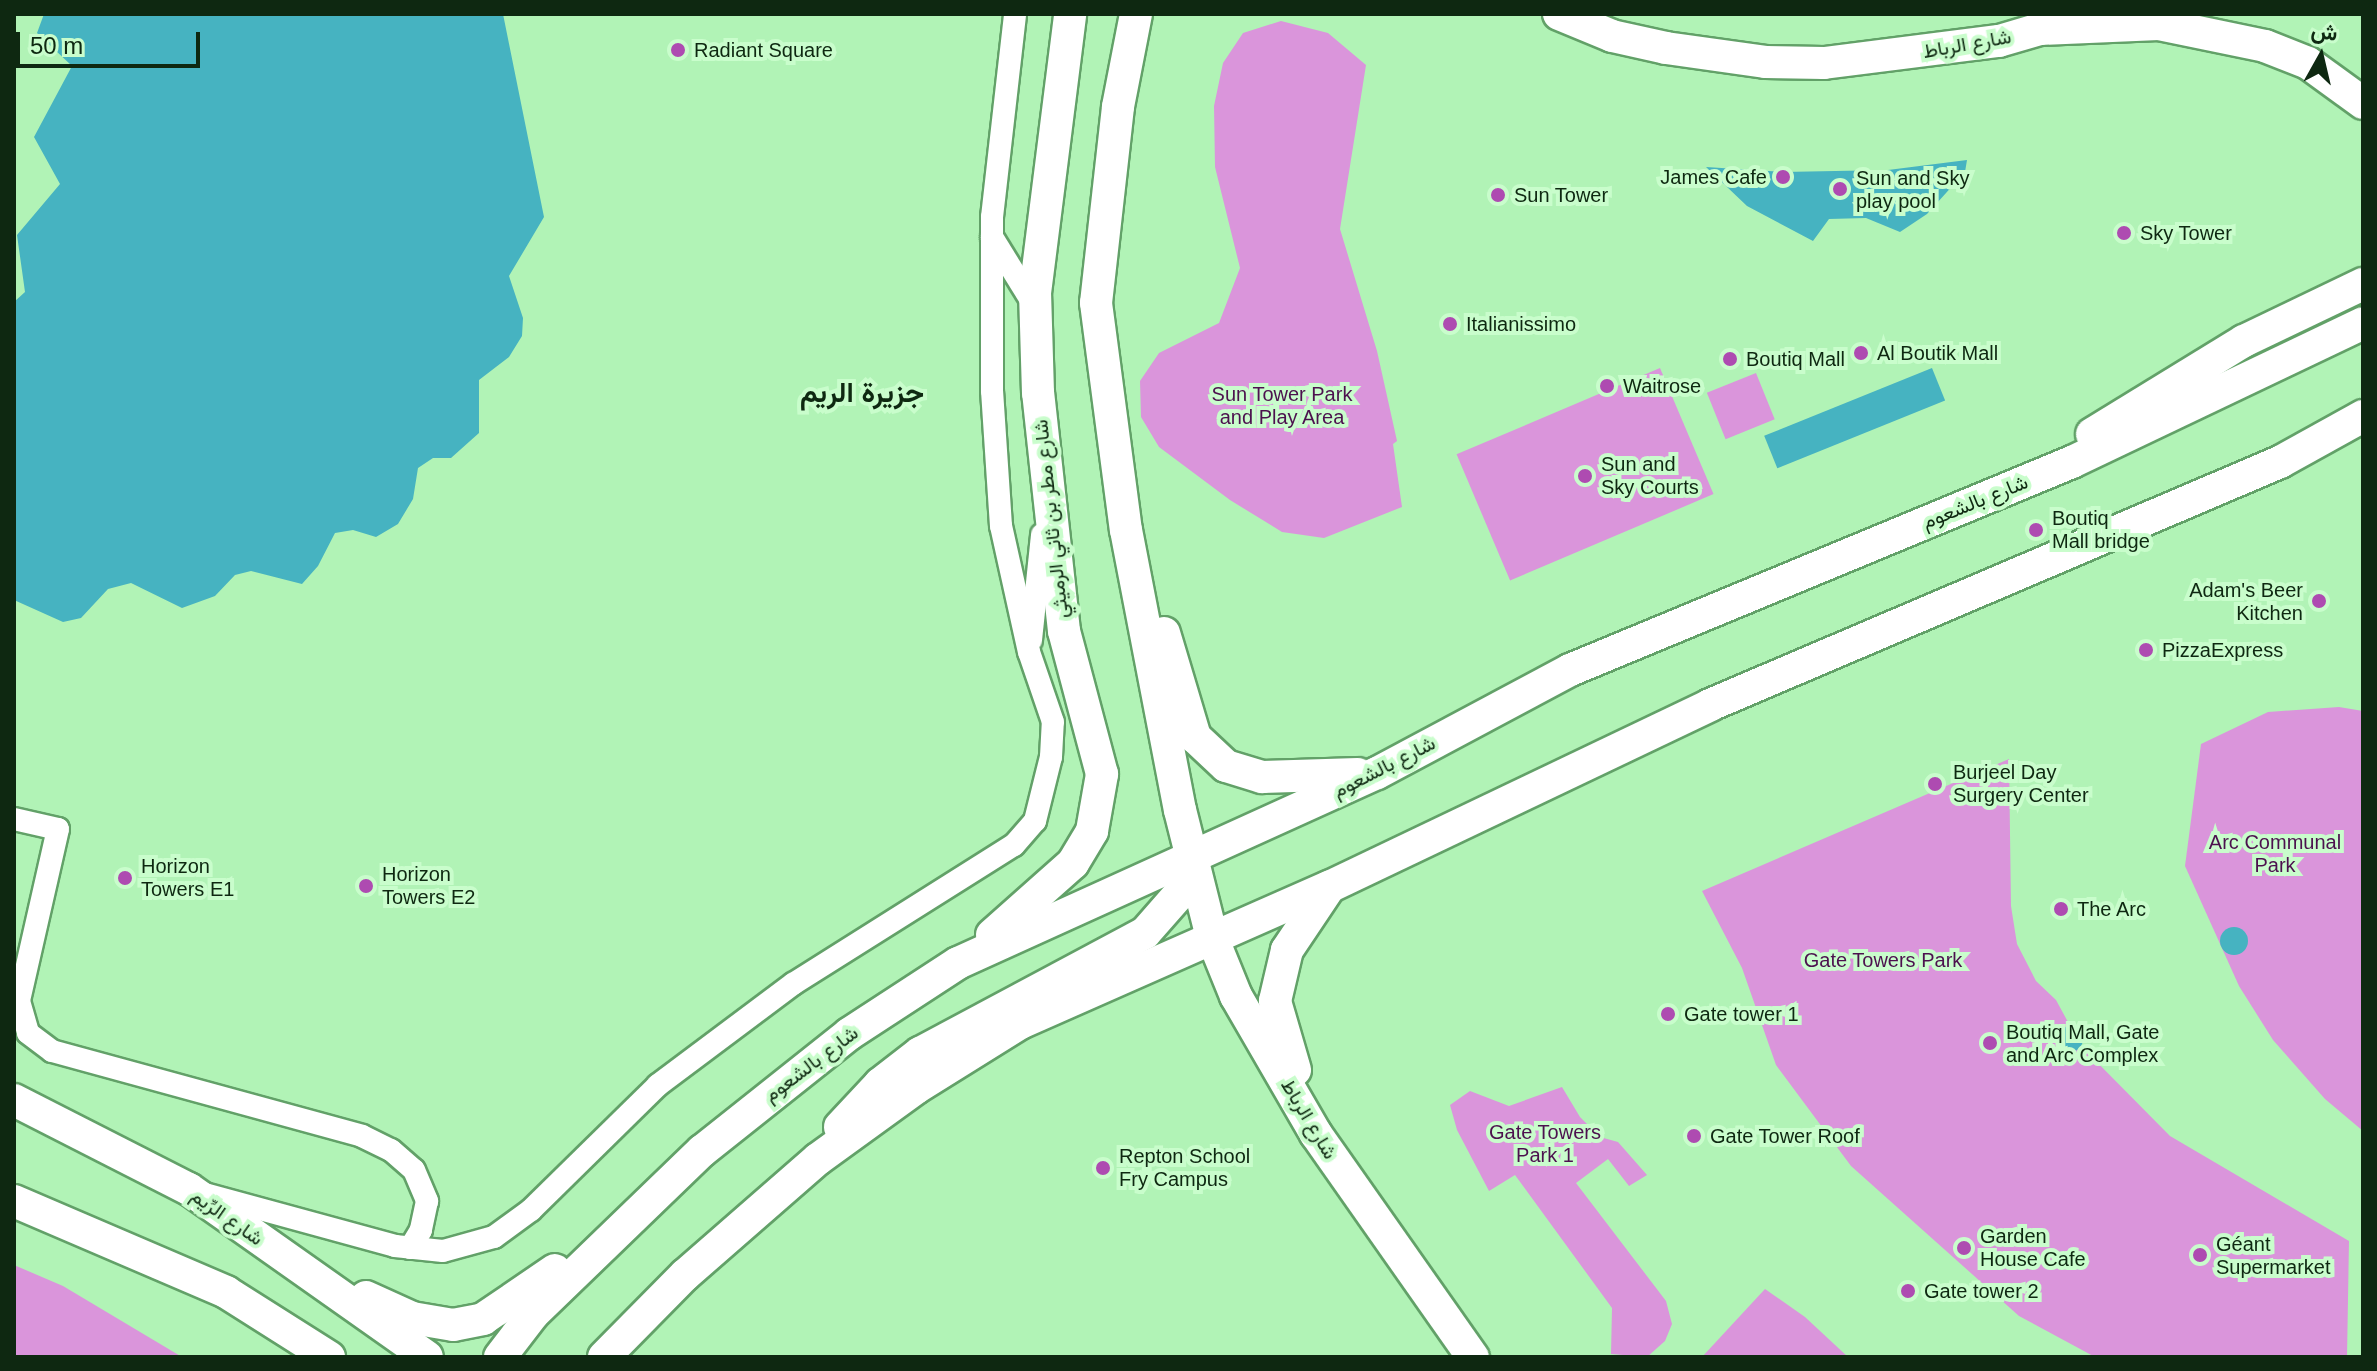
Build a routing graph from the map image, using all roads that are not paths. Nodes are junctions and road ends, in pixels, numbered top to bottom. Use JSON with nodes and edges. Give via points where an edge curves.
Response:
{"nodes":[{"id":1,"x":1015,"y":14,"type":"edge"},
{"id":2,"x":1070,"y":14,"type":"edge"},
{"id":3,"x":1559,"y":14,"type":"edge"},
{"id":4,"x":1138,"y":20,"type":"edge"},
{"id":5,"x":2363,"y":103,"type":"edge"},
{"id":6,"x":992,"y":237,"type":"junction"},
{"id":7,"x":2363,"y":284,"type":"edge"},
{"id":8,"x":1034,"y":305,"type":"junction"},
{"id":9,"x":2363,"y":323,"type":"edge"},
{"id":10,"x":2363,"y":416,"type":"edge"},
{"id":11,"x":1110,"y":422,"type":"junction"},
{"id":12,"x":2072,"y":462,"type":"junction"},
{"id":13,"x":1046,"y":486,"type":"junction"},
{"id":14,"x":1029,"y":652,"type":"junction"},
{"id":15,"x":1377,"y":773,"type":"junction"},
{"id":16,"x":14,"y":819,"type":"edge"},
{"id":17,"x":1194,"y":857,"type":"junction"},
{"id":18,"x":1329,"y":887,"type":"junction"},
{"id":19,"x":1212,"y":937,"type":"junction"},
{"id":20,"x":958,"y":963,"type":"junction"},
{"id":21,"x":14,"y":1100,"type":"edge"},
{"id":22,"x":1316,"y":1134,"type":"junction"},
{"id":23,"x":818,"y":1159,"type":"junction"},
{"id":24,"x":189,"y":1189,"type":"junction"},
{"id":25,"x":14,"y":1201,"type":"edge"},
{"id":26,"x":630,"y":1218,"type":"junction"},
{"id":27,"x":410,"y":1248,"type":"junction"},
{"id":28,"x":298,"y":1267,"type":"junction"},
{"id":29,"x":685,"y":1275,"type":"junction"},
{"id":30,"x":329,"y":1357,"type":"edge"},
{"id":31,"x":427,"y":1357,"type":"edge"},
{"id":32,"x":500,"y":1357,"type":"edge"},
{"id":33,"x":604,"y":1357,"type":"edge"},
{"id":34,"x":634,"y":1357,"type":"edge"},
{"id":35,"x":1473,"y":1357,"type":"edge"}],
"edges":[{"from":1,"to":6,"type":"street"},
{"from":2,"to":8,"type":"main road","name":"شارع مطر بن ثاني الرميثي"},
{"from":3,"to":5,"type":"main road","name":"شارع الرباط","via":[[1612,36],[1666,48],[1809,63],[1889,58],[2040,29],[2159,24],[2265,46],[2308,63]]},
{"from":4,"to":11,"type":"main road","via":[[1118,107],[1096,303]]},
{"from":6,"to":8,"type":"street"},
{"from":6,"to":14,"type":"street","via":[[992,391],[1001,526]]},
{"from":7,"to":12,"type":"main road","via":[[2244,341],[2112,421],[2084,440]]},
{"from":8,"to":13,"type":"main road","name":"شارع مطر بن ثاني الرميثي"},
{"from":9,"to":12,"type":"main road","name":"شارع بالشعوم"},
{"from":10,"to":18,"type":"main road","via":[[2280,462],[1710,705]]},
{"from":11,"to":15,"type":"main road","via":[[1195,737],[1242,775]]},
{"from":11,"to":17,"type":"main road","via":[[1155,694]]},
{"from":12,"to":15,"type":"main road","name":"شارع بالشعوم","via":[[1570,670]]},
{"from":13,"to":14,"type":"street"},
{"from":13,"to":20,"type":"main road","name":"شارع مطر بن ثاني الرميثي","via":[[1064,631],[1102,774],[1096,812],[1073,863]]},
{"from":14,"to":27,"type":"street","via":[[1049,705],[1053,742],[1042,803],[1026,834],[793,984],[658,1085],[511,1227],[468,1247]]},
{"from":15,"to":17,"type":"main road","name":"شارع بالشعوم"},
{"from":16,"to":27,"type":"street","via":[[58,829],[19,1001],[28,1033],[52,1051],[362,1136],[391,1150],[414,1170],[427,1201],[421,1230]]},
{"from":17,"to":19,"type":"main road","name":"شارع الرباط"},
{"from":17,"to":20,"type":"main road","name":"شارع بالشعوم"},
{"from":17,"to":23,"type":"main road","via":[[1176,899],[1145,933],[920,1053],[863,1100]]},
{"from":18,"to":19,"type":"main road"},
{"from":18,"to":22,"type":"main road","via":[[1287,950],[1275,1001]]},
{"from":19,"to":22,"type":"main road","name":"شارع الرباط","via":[[1236,996]]},
{"from":19,"to":23,"type":"main road","via":[[1020,1023],[916,1088]]},
{"from":20,"to":26,"type":"main road","name":"شارع بالشعوم","via":[[795,1075]]},
{"from":21,"to":24,"type":"main road","name":"شارع الرِّيم"},
{"from":22,"to":35,"type":"main road","name":"شارع الرباط"},
{"from":23,"to":29,"type":"main road"},
{"from":24,"to":27,"type":"street"},
{"from":24,"to":28,"type":"main road","name":"شارع الرِّيم"},
{"from":25,"to":30,"type":"main road","via":[[226,1292]]},
{"from":26,"to":28,"type":"main road","via":[[483,1319],[453,1325],[412,1318]]},
{"from":26,"to":32,"type":"main road","name":"شارع بالشعوم","via":[[533,1314]]},
{"from":28,"to":31,"type":"main road","name":"شارع الرِّيم"},
{"from":29,"to":33,"type":"main road"},
{"from":29,"to":34,"type":"main road"}]}
